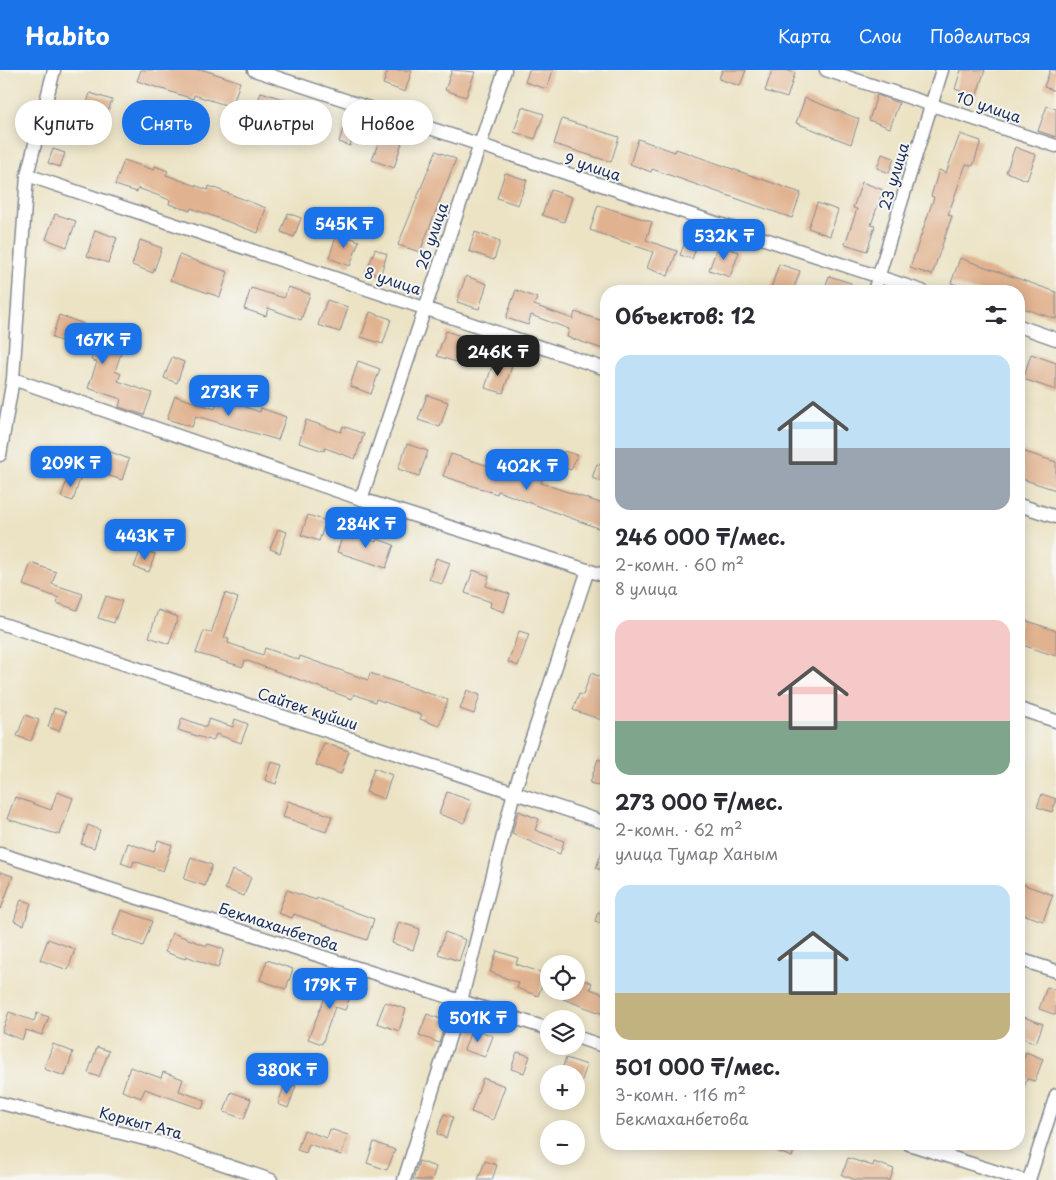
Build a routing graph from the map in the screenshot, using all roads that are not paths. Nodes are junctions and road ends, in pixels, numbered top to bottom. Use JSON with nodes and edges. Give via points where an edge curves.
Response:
{"nodes":[{"id":1,"x":54,"y":70,"type":"edge"},
{"id":2,"x":254,"y":70,"type":"edge"},
{"id":3,"x":505,"y":70,"type":"edge"},
{"id":4,"x":826,"y":70,"type":"edge"},
{"id":5,"x":942,"y":70,"type":"edge"},
{"id":6,"x":932,"y":104,"type":"junction"},
{"id":7,"x":480,"y":146,"type":"junction"},
{"id":8,"x":1056,"y":146,"type":"edge"},
{"id":9,"x":27,"y":175,"type":"junction"},
{"id":10,"x":880,"y":276,"type":"junction"},
{"id":11,"x":876,"y":285,"type":"edge"},
{"id":12,"x":905,"y":285,"type":"edge"},
{"id":13,"x":423,"y":307,"type":"junction"},
{"id":14,"x":1025,"y":328,"type":"edge"},
{"id":15,"x":1056,"y":339,"type":"edge"},
{"id":16,"x":600,"y":367,"type":"edge"},
{"id":17,"x":12,"y":379,"type":"junction"},
{"id":18,"x":0,"y":455,"type":"edge"},
{"id":19,"x":361,"y":499,"type":"junction"},
{"id":20,"x":1025,"y":507,"type":"edge"},
{"id":21,"x":1056,"y":517,"type":"edge"},
{"id":22,"x":588,"y":570,"type":"junction"},
{"id":23,"x":600,"y":574,"type":"edge"},
{"id":24,"x":0,"y":623,"type":"edge"},
{"id":25,"x":1025,"y":710,"type":"edge"},
{"id":26,"x":1056,"y":720,"type":"edge"},
{"id":27,"x":514,"y":792,"type":"junction"},
{"id":28,"x":600,"y":821,"type":"edge"},
{"id":29,"x":0,"y":854,"type":"edge"},
{"id":30,"x":1025,"y":961,"type":"edge"},
{"id":31,"x":1056,"y":971,"type":"edge"},
{"id":32,"x":461,"y":1000,"type":"junction"},
{"id":33,"x":540,"y":1025,"type":"edge"},
{"id":34,"x":585,"y":1040,"type":"edge"},
{"id":35,"x":600,"y":1045,"type":"edge"},
{"id":36,"x":1056,"y":1095,"type":"edge"},
{"id":37,"x":0,"y":1103,"type":"edge"},
{"id":38,"x":928,"y":1150,"type":"edge"},
{"id":39,"x":272,"y":1180,"type":"edge"},
{"id":40,"x":404,"y":1180,"type":"edge"},
{"id":41,"x":1022,"y":1180,"type":"edge"},
{"id":42,"x":1029,"y":1180,"type":"edge"}],
"edges":[{"from":1,"to":9,"type":"street"},
{"from":2,"to":7,"type":"street","name":"9 улица"},
{"from":3,"to":7,"type":"street","name":"26 улица"},
{"from":4,"to":6,"type":"street","name":"10 улица"},
{"from":5,"to":6,"type":"street","name":"23 улица"},
{"from":6,"to":8,"type":"street","name":"10 улица"},
{"from":6,"to":10,"type":"street","name":"23 улица"},
{"from":7,"to":10,"type":"street","name":"9 улица"},
{"from":7,"to":13,"type":"street","name":"26 улица"},
{"from":9,"to":13,"type":"street","name":"8 улица"},
{"from":9,"to":17,"type":"street"},
{"from":10,"to":11,"type":"street","name":"23 улица"},
{"from":10,"to":12,"type":"street","name":"9 улица"},
{"from":13,"to":16,"type":"street","name":"8 улица"},
{"from":13,"to":19,"type":"street","name":"26 улица"},
{"from":14,"to":15,"type":"street"},
{"from":17,"to":18,"type":"street"},
{"from":17,"to":19,"type":"street"},
{"from":19,"to":22,"type":"street"},
{"from":20,"to":21,"type":"street"},
{"from":22,"to":23,"type":"street"},
{"from":22,"to":27,"type":"street"},
{"from":24,"to":27,"type":"street","name":"Сайтек куйши"},
{"from":25,"to":26,"type":"street"},
{"from":27,"to":28,"type":"street","name":"Сайтек куйши"},
{"from":27,"to":32,"type":"street"},
{"from":29,"to":32,"type":"street","name":"Бекмаханбетова"},
{"from":30,"to":31,"type":"street"},
{"from":32,"to":33,"type":"street","name":"Бекмаханбетова"},
{"from":32,"to":40,"type":"street"},
{"from":34,"to":35,"type":"street"},
{"from":36,"to":42,"type":"street"},
{"from":37,"to":39,"type":"street","name":"Коркыт Ата","via":[[157,1142]]},
{"from":38,"to":41,"type":"street"}]}
